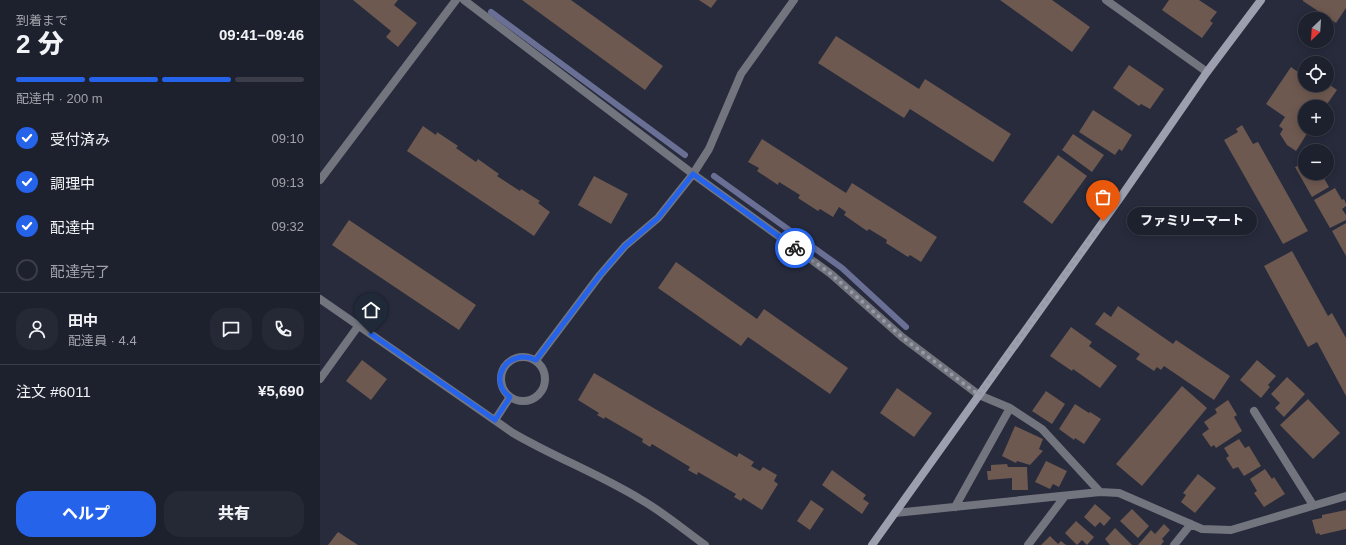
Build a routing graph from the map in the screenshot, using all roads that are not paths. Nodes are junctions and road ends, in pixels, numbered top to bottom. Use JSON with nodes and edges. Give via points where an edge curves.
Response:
{"nodes":[{"id":1,"x":456,"y":0,"type":"edge"},
{"id":2,"x":464,"y":0,"type":"edge"},
{"id":3,"x":794,"y":0,"type":"edge"},
{"id":4,"x":1106,"y":0,"type":"edge"},
{"id":5,"x":1261,"y":0,"type":"edge"},
{"id":6,"x":1207,"y":72,"type":"junction"},
{"id":7,"x":693,"y":174,"type":"junction"},
{"id":8,"x":320,"y":180,"type":"edge"},
{"id":9,"x":320,"y":299,"type":"edge"},
{"id":10,"x":359,"y":325,"type":"junction"},
{"id":11,"x":536,"y":360,"type":"junction"},
{"id":12,"x":320,"y":379,"type":"edge"},
{"id":13,"x":979,"y":395,"type":"junction"},
{"id":14,"x":510,"y":397,"type":"junction"},
{"id":15,"x":1010,"y":408,"type":"junction"},
{"id":16,"x":1254,"y":411,"type":"dead end"},
{"id":17,"x":495,"y":420,"type":"junction"},
{"id":18,"x":1100,"y":492,"type":"junction"},
{"id":19,"x":1065,"y":496,"type":"junction"},
{"id":20,"x":1346,"y":496,"type":"edge"},
{"id":21,"x":1313,"y":505,"type":"junction"},
{"id":22,"x":955,"y":507,"type":"junction"},
{"id":23,"x":895,"y":513,"type":"junction"},
{"id":24,"x":1191,"y":524,"type":"junction"},
{"id":25,"x":705,"y":545,"type":"edge"},
{"id":26,"x":872,"y":545,"type":"edge"},
{"id":27,"x":1028,"y":545,"type":"edge"},
{"id":28,"x":1174,"y":545,"type":"edge"}],
"edges":[{"from":1,"to":8,"type":"street"},
{"from":2,"to":7,"type":"street"},
{"from":3,"to":7,"type":"street","via":[[741,74],[709,149]]},
{"from":4,"to":6,"type":"street"},
{"from":5,"to":6,"type":"street"},
{"from":6,"to":13,"type":"street"},
{"from":7,"to":11,"type":"street","via":[[658,218],[625,246],[600,275]]},
{"from":7,"to":13,"type":"street","via":[[831,274],[902,337]]},
{"from":9,"to":10,"type":"street"},
{"from":10,"to":12,"type":"street"},
{"from":10,"to":17,"type":"street"},
{"from":11,"to":14,"type":"street","via":[[522,356],[514,358],[503,368],[501,382]]},
{"from":11,"to":14,"type":"street","via":[[546,380],[540,393],[528,401]]},
{"from":13,"to":15,"type":"street"},
{"from":13,"to":23,"type":"street"},
{"from":14,"to":17,"type":"street"},
{"from":15,"to":18,"type":"street","via":[[1042,429]]},
{"from":15,"to":22,"type":"street"},
{"from":16,"to":21,"type":"street"},
{"from":17,"to":25,"type":"street","via":[[534,445],[642,499]]},
{"from":18,"to":19,"type":"street"},
{"from":18,"to":24,"type":"street","via":[[1119,493]]},
{"from":19,"to":22,"type":"street"},
{"from":19,"to":27,"type":"street"},
{"from":20,"to":21,"type":"street"},
{"from":21,"to":24,"type":"street","via":[[1231,530],[1202,529]]},
{"from":22,"to":23,"type":"street"},
{"from":23,"to":26,"type":"street"},
{"from":24,"to":28,"type":"street"}]}
